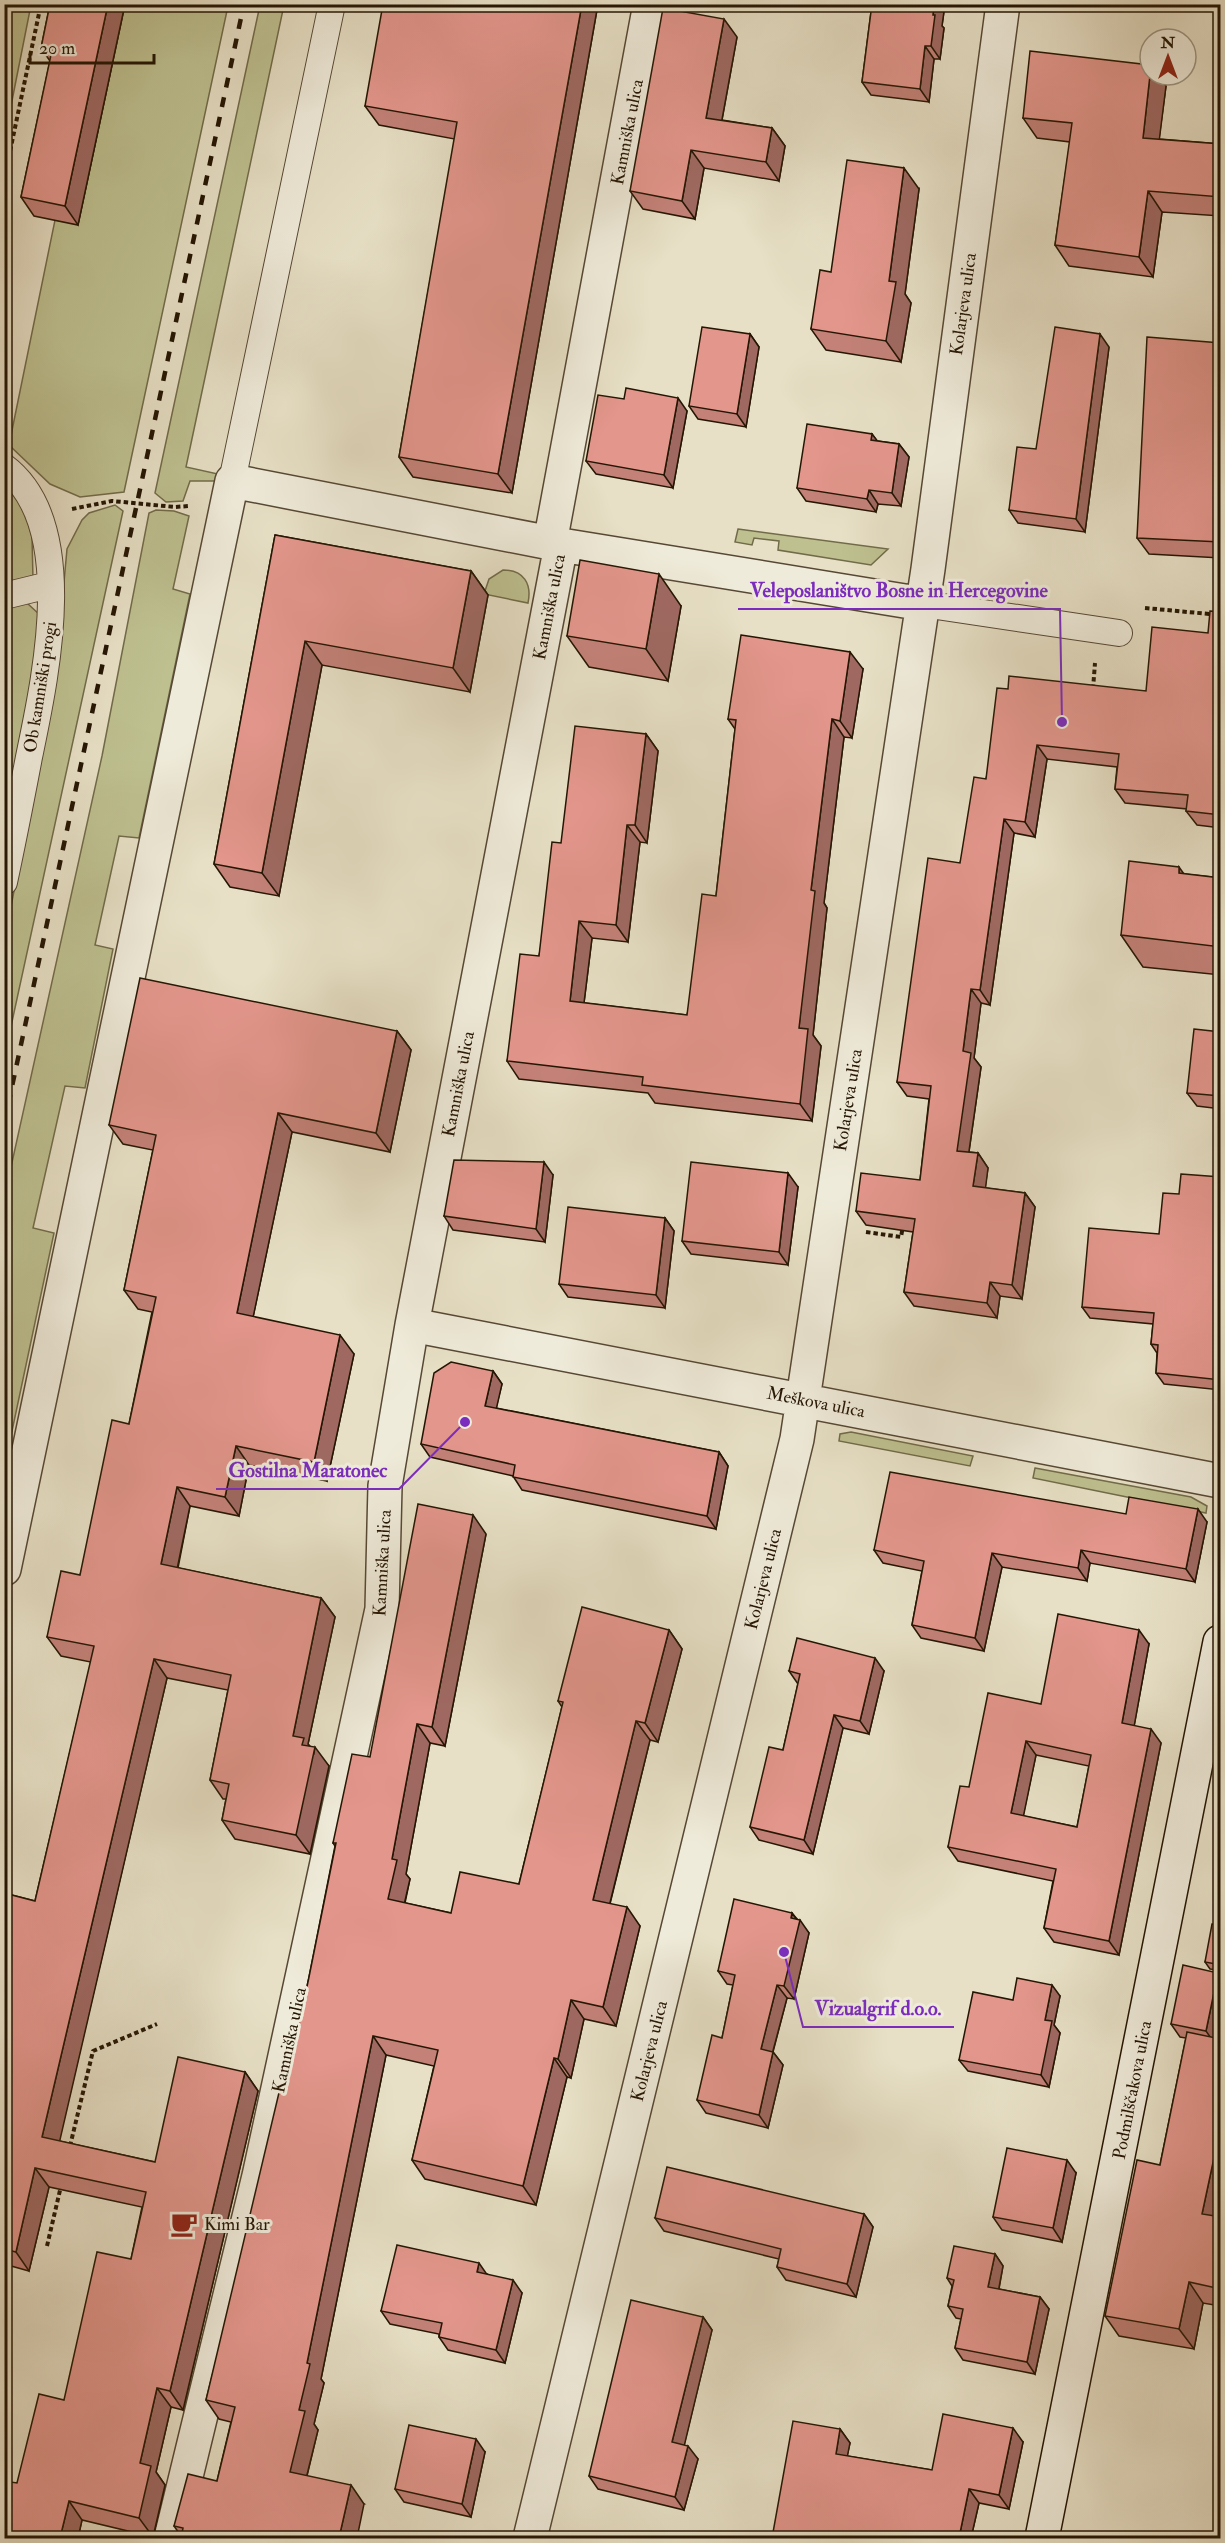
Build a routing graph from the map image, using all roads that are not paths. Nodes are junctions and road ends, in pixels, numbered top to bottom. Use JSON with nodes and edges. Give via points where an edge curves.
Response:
{"nodes":[{"id":1,"x":332,"y":4,"type":"edge"},
{"id":2,"x":650,"y":4,"type":"edge"},
{"id":3,"x":1003,"y":4,"type":"edge"},
{"id":4,"x":4,"y":467,"type":"edge"},
{"id":5,"x":230,"y":494,"type":"junction"},
{"id":6,"x":556,"y":544,"type":"junction"},
{"id":7,"x":49,"y":585,"type":"junction"},
{"id":8,"x":4,"y":596,"type":"edge"},
{"id":9,"x":923,"y":604,"type":"junction"},
{"id":10,"x":1119,"y":633,"type":"road end"},
{"id":11,"x":4,"y":882,"type":"edge"},
{"id":12,"x":412,"y":1325,"type":"junction"},
{"id":13,"x":803,"y":1400,"type":"junction"},
{"id":14,"x":1221,"y":1480,"type":"edge"},
{"id":15,"x":4,"y":1569,"type":"edge"},
{"id":16,"x":1221,"y":1642,"type":"edge"},
{"id":17,"x":171,"y":2538,"type":"edge"},
{"id":18,"x":530,"y":2538,"type":"edge"},
{"id":19,"x":1042,"y":2538,"type":"edge"}],
"edges":[{"from":1,"to":5,"type":"lane"},
{"from":2,"to":6,"type":"street","name":"Kamniška ulica"},
{"from":3,"to":9,"type":"street","name":"Kolarjeva ulica"},
{"from":4,"to":7,"type":"lane","name":"Ob kamniški progi","via":[[27,491],[39,515],[48,554]]},
{"from":5,"to":6,"type":"street","name":"Kamniška ulica"},
{"from":5,"to":15,"type":"street"},
{"from":6,"to":9,"type":"street","name":"Kamniška ulica"},
{"from":6,"to":12,"type":"street","name":"Kamniška ulica"},
{"from":7,"to":8,"type":"lane"},
{"from":7,"to":11,"type":"lane","name":"Ob kamniški progi","via":[[52,615],[45,679]]},
{"from":9,"to":10,"type":"lane"},
{"from":9,"to":13,"type":"street","name":"Kolarjeva ulica"},
{"from":12,"to":13,"type":"street","name":"Meškova ulica"},
{"from":12,"to":17,"type":"street","name":"Kamniška ulica","via":[[386,1486],[382,1608],[259,2176]]},
{"from":13,"to":14,"type":"street","name":"Meškova ulica"},
{"from":13,"to":18,"type":"street","name":"Kolarjeva ulica","via":[[797,1439]]},
{"from":16,"to":19,"type":"street","name":"Podmilščakova ulica"}]}
